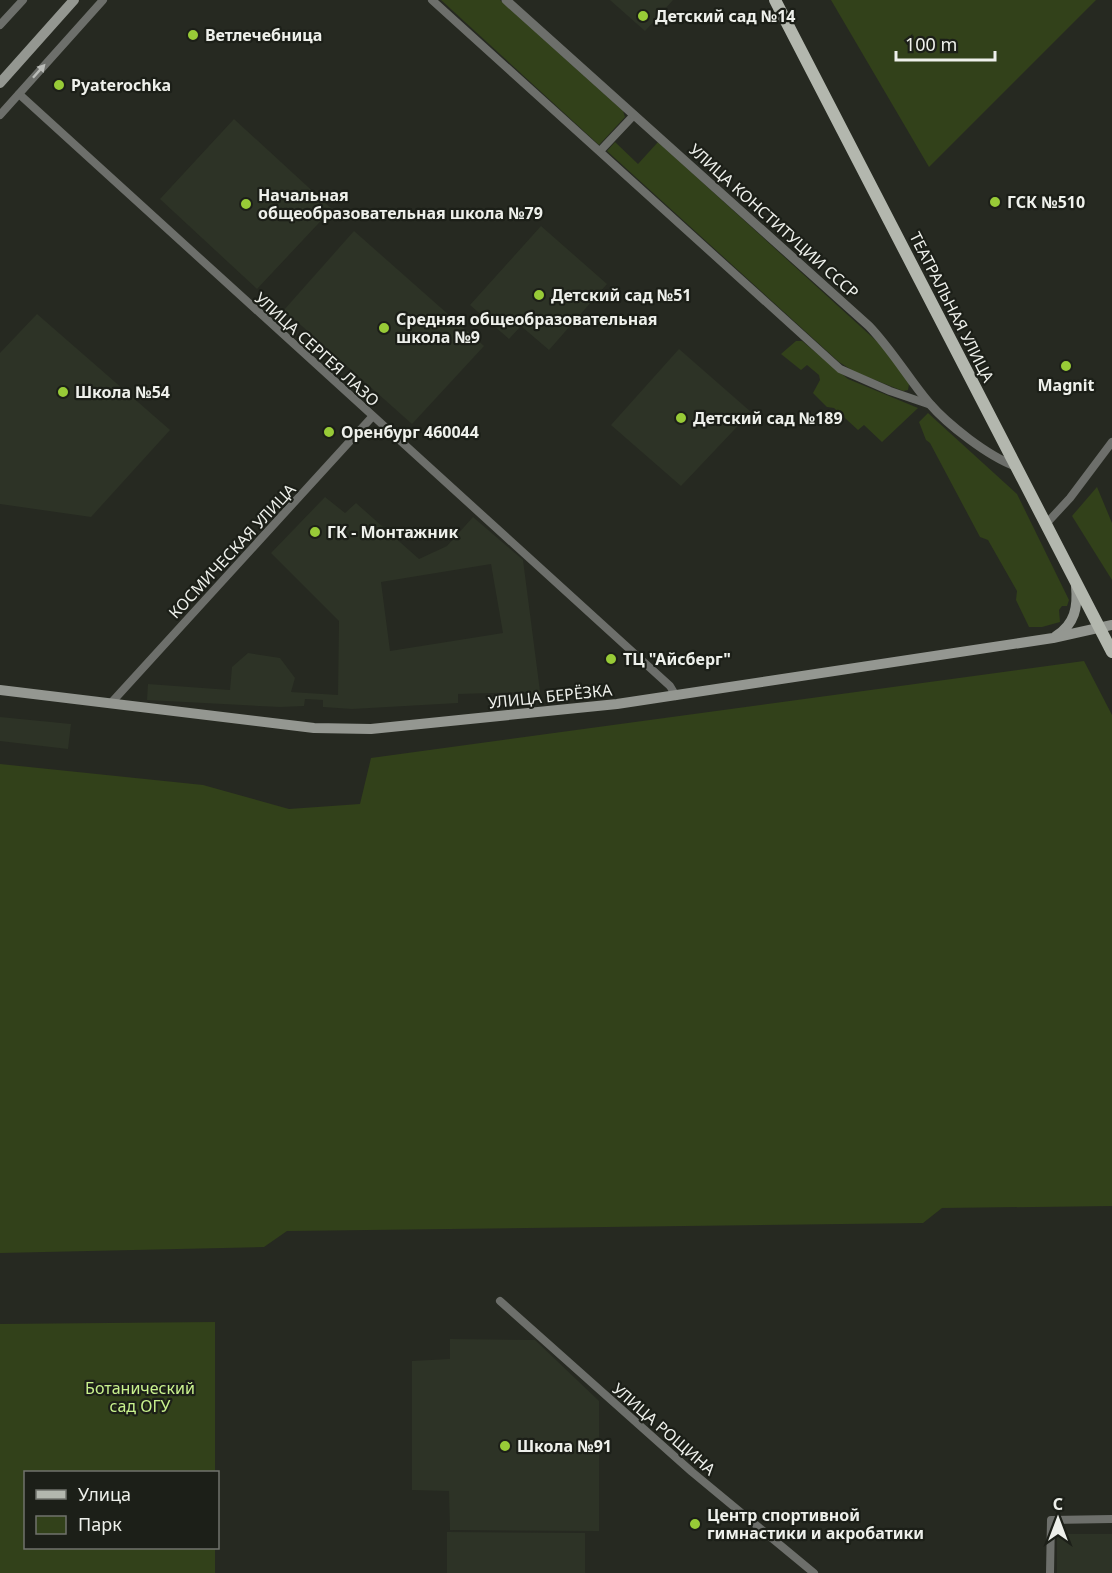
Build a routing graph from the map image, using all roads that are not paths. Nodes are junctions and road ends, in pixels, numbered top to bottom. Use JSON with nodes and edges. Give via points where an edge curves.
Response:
{"nodes":[{"id":1,"x":23,"y":0,"type":"edge"},
{"id":2,"x":74,"y":0,"type":"edge"},
{"id":3,"x":103,"y":0,"type":"edge"},
{"id":4,"x":432,"y":0,"type":"edge"},
{"id":5,"x":506,"y":0,"type":"edge"},
{"id":6,"x":775,"y":0,"type":"edge"},
{"id":7,"x":0,"y":25,"type":"edge"},
{"id":8,"x":0,"y":83,"type":"edge"},
{"id":9,"x":19,"y":94,"type":"junction"},
{"id":10,"x":0,"y":115,"type":"edge"},
{"id":11,"x":634,"y":115,"type":"junction"},
{"id":12,"x":600,"y":151,"type":"junction"},
{"id":13,"x":931,"y":405,"type":"junction"},
{"id":14,"x":372,"y":417,"type":"junction"},
{"id":15,"x":1112,"y":442,"type":"edge"},
{"id":16,"x":1015,"y":466,"type":"junction"},
{"id":17,"x":1045,"y":525,"type":"junction"},
{"id":18,"x":1076,"y":586,"type":"junction"},
{"id":19,"x":1106,"y":627,"type":"edge"},
{"id":20,"x":1053,"y":638,"type":"junction"},
{"id":21,"x":1112,"y":652,"type":"edge"},
{"id":22,"x":0,"y":690,"type":"edge"},
{"id":23,"x":676,"y":696,"type":"junction"},
{"id":24,"x":111,"y":703,"type":"junction"},
{"id":25,"x":500,"y":1301,"type":"dead end"},
{"id":26,"x":1112,"y":1519,"type":"edge"},
{"id":27,"x":814,"y":1573,"type":"edge"},
{"id":28,"x":1050,"y":1573,"type":"edge"}],
"edges":[{"from":1,"to":7,"type":"street"},
{"from":2,"to":8,"type":"main road"},
{"from":9,"to":3,"type":"street","one_way":true},
{"from":4,"to":12,"type":"street"},
{"from":5,"to":11,"type":"street","name":"УЛИЦА КОНСТИТУЦИИ СССР"},
{"from":6,"to":16,"type":"main road","name":"ТЕАТРАЛЬНАЯ УЛИЦА"},
{"from":9,"to":10,"type":"street"},
{"from":9,"to":14,"type":"street","name":"УЛИЦА СЕРГЕЯ ЛАЗО"},
{"from":11,"to":12,"type":"street"},
{"from":11,"to":13,"type":"street","name":"УЛИЦА КОНСТИТУЦИИ СССР","via":[[869,326]]},
{"from":12,"to":13,"type":"street","via":[[840,369]]},
{"from":13,"to":16,"type":"street","name":"УЛИЦА КОНСТИТУЦИИ СССР","via":[[986,452]]},
{"from":14,"to":23,"type":"street","name":"УЛИЦА СЕРГЕЯ ЛАЗО","via":[[577,599]]},
{"from":14,"to":24,"type":"street","name":"КОСМИЧЕСКАЯ УЛИЦА"},
{"from":15,"to":17,"type":"street"},
{"from":16,"to":17,"type":"main road","name":"ТЕАТРАЛЬНАЯ УЛИЦА"},
{"from":17,"to":18,"type":"main road","name":"ТЕАТРАЛЬНАЯ УЛИЦА"},
{"from":18,"to":19,"type":"main road","name":"ТЕАТРАЛЬНАЯ УЛИЦА"},
{"from":18,"to":20,"type":"main road","via":[[1073,620]]},
{"from":19,"to":20,"type":"main road","name":"УЛИЦА БЕРЁЗКА"},
{"from":19,"to":21,"type":"main road","name":"ТЕАТРАЛЬНАЯ УЛИЦА"},
{"from":20,"to":23,"type":"main road","name":"УЛИЦА БЕРЁЗКА"},
{"from":22,"to":24,"type":"main road","name":"УЛИЦА БЕРЁЗКА"},
{"from":23,"to":24,"type":"main road","name":"УЛИЦА БЕРЁЗКА","via":[[479,719],[346,729]]},
{"from":25,"to":27,"type":"street","name":"УЛИЦА РОЩИНА"},
{"from":26,"to":28,"type":"street","via":[[1051,1520]]}]}
